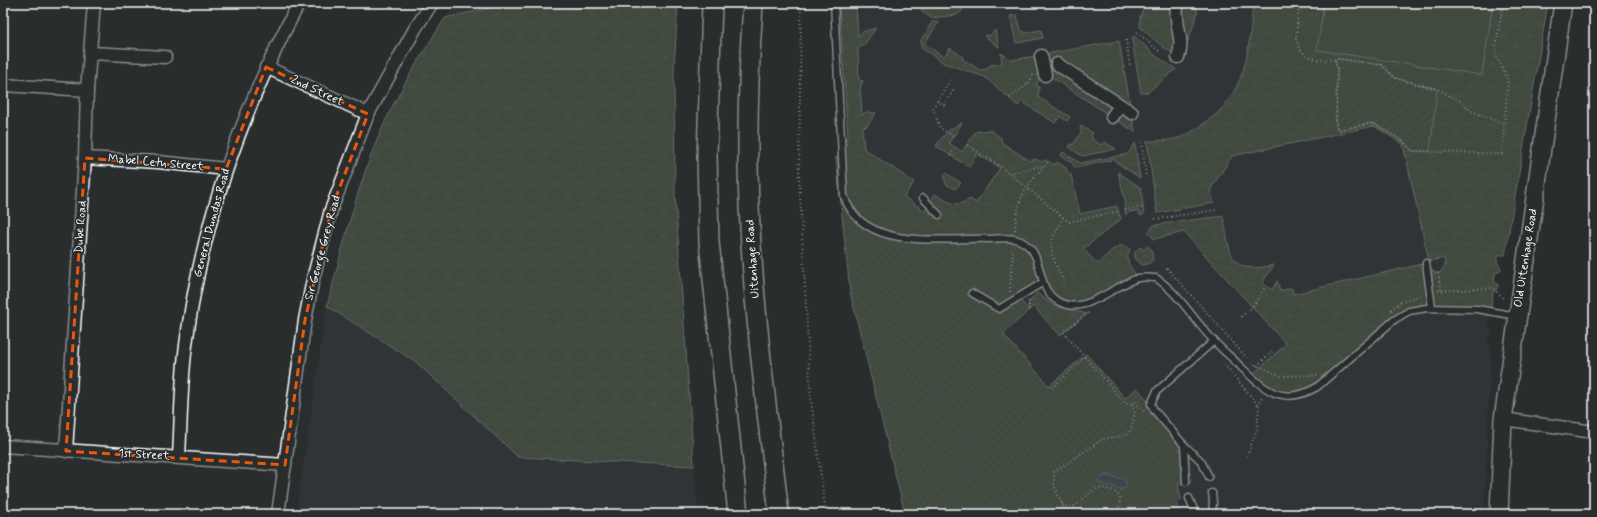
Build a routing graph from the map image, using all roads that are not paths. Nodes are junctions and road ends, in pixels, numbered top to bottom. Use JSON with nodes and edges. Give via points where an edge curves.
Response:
{"nodes":[{"id":1,"x":94,"y":3,"type":"edge"},
{"id":2,"x":299,"y":3,"type":"edge"},
{"id":3,"x":432,"y":3,"type":"edge"},
{"id":4,"x":712,"y":3,"type":"edge"},
{"id":5,"x":753,"y":3,"type":"edge"},
{"id":6,"x":834,"y":3,"type":"edge"},
{"id":7,"x":1563,"y":3,"type":"edge"},
{"id":8,"x":1177,"y":6,"type":"dead end"},
{"id":9,"x":91,"y":53,"type":"junction"},
{"id":10,"x":1041,"y":56,"type":"dead end"},
{"id":11,"x":165,"y":57,"type":"dead end"},
{"id":12,"x":1178,"y":57,"type":"dead end"},
{"id":13,"x":1057,"y":64,"type":"dead end"},
{"id":14,"x":266,"y":67,"type":"junction"},
{"id":15,"x":1039,"y":75,"type":"road end"},
{"id":16,"x":3,"y":85,"type":"edge"},
{"id":17,"x":87,"y":90,"type":"junction"},
{"id":18,"x":1120,"y":106,"type":"junction"},
{"id":19,"x":1132,"y":113,"type":"dead end"},
{"id":20,"x":368,"y":114,"type":"junction"},
{"id":21,"x":1112,"y":117,"type":"dead end"},
{"id":22,"x":85,"y":158,"type":"junction"},
{"id":23,"x":226,"y":169,"type":"junction"},
{"id":24,"x":923,"y":198,"type":"dead end"},
{"id":25,"x":939,"y":215,"type":"dead end"},
{"id":26,"x":1426,"y":263,"type":"dead end"},
{"id":27,"x":1042,"y":283,"type":"junction"},
{"id":28,"x":972,"y":293,"type":"dead end"},
{"id":29,"x":1432,"y":308,"type":"junction"},
{"id":30,"x":1518,"y":312,"type":"junction"},
{"id":31,"x":1214,"y":341,"type":"junction"},
{"id":32,"x":1503,"y":419,"type":"junction"},
{"id":33,"x":1594,"y":432,"type":"edge"},
{"id":34,"x":1184,"y":445,"type":"junction"},
{"id":35,"x":3,"y":446,"type":"edge"},
{"id":36,"x":66,"y":450,"type":"junction"},
{"id":37,"x":179,"y":457,"type":"junction"},
{"id":38,"x":285,"y":465,"type":"junction"},
{"id":39,"x":1209,"y":477,"type":"dead end"},
{"id":40,"x":1186,"y":482,"type":"dead end"},
{"id":41,"x":1212,"y":493,"type":"dead end"},
{"id":42,"x":1189,"y":498,"type":"dead end"},
{"id":43,"x":278,"y":514,"type":"edge"},
{"id":44,"x":738,"y":514,"type":"edge"},
{"id":45,"x":779,"y":514,"type":"edge"},
{"id":46,"x":1196,"y":514,"type":"edge"},
{"id":47,"x":1212,"y":514,"type":"edge"},
{"id":48,"x":1498,"y":514,"type":"edge"}],
"edges":[{"from":1,"to":9,"type":"street","name":"Dube Road"},
{"from":2,"to":14,"type":"street","name":"General Dundas Road"},
{"from":3,"to":20,"type":"street","name":"Sir George Grey Road"},
{"from":4,"to":44,"type":"main road","via":[[708,133],[709,242]]},
{"from":5,"to":45,"type":"main road","name":"Uitenhage Road","via":[[748,91],[750,228]]},
{"from":6,"to":27,"type":"lane","via":[[843,185],[847,203],[854,213],[869,228],[882,234],[903,238],[1014,239],[1033,251],[1038,261]]},
{"from":7,"to":30,"type":"street","name":"Old Uitenhage Road"},
{"from":8,"to":12,"type":"street","via":[[1176,16],[1182,47]]},
{"from":9,"to":11,"type":"street"},
{"from":9,"to":17,"type":"street","name":"Dube Road"},
{"from":10,"to":15,"type":"street"},
{"from":13,"to":18,"type":"street"},
{"from":14,"to":20,"type":"street","name":"2nd Street"},
{"from":14,"to":23,"type":"street","name":"General Dundas Road"},
{"from":16,"to":17,"type":"street"},
{"from":17,"to":22,"type":"street","name":"Dube Road"},
{"from":18,"to":19,"type":"street"},
{"from":18,"to":21,"type":"street"},
{"from":20,"to":38,"type":"street","name":"Sir George Grey Road","via":[[331,210],[313,279]]},
{"from":22,"to":23,"type":"street","name":"Mabel Cetu Street"},
{"from":22,"to":36,"type":"street","name":"Dube Road"},
{"from":23,"to":37,"type":"street","name":"General Dundas Road","via":[[204,245],[191,310],[182,388]]},
{"from":24,"to":25,"type":"lane"},
{"from":26,"to":29,"type":"lane"},
{"from":27,"to":28,"type":"lane","via":[[999,309]]},
{"from":27,"to":31,"type":"lane","via":[[1056,300],[1076,306],[1139,278],[1156,278],[1171,290]]},
{"from":29,"to":30,"type":"lane"},
{"from":29,"to":31,"type":"lane","via":[[1417,309],[1401,315],[1323,383],[1306,393],[1290,396],[1264,388]]},
{"from":30,"to":32,"type":"street","name":"Old Uitenhage Road"},
{"from":31,"to":34,"type":"lane","via":[[1152,398],[1154,410]]},
{"from":32,"to":33,"type":"street"},
{"from":32,"to":48,"type":"street","name":"Old Uitenhage Road"},
{"from":34,"to":39,"type":"lane","via":[[1201,461]]},
{"from":34,"to":40,"type":"lane"},
{"from":35,"to":36,"type":"street","name":"1st Street"},
{"from":36,"to":37,"type":"street","name":"1st Street"},
{"from":37,"to":38,"type":"street","name":"1st Street"},
{"from":38,"to":43,"type":"street","name":"Sir George Grey Road"},
{"from":41,"to":47,"type":"lane"},
{"from":42,"to":46,"type":"lane"}]}
